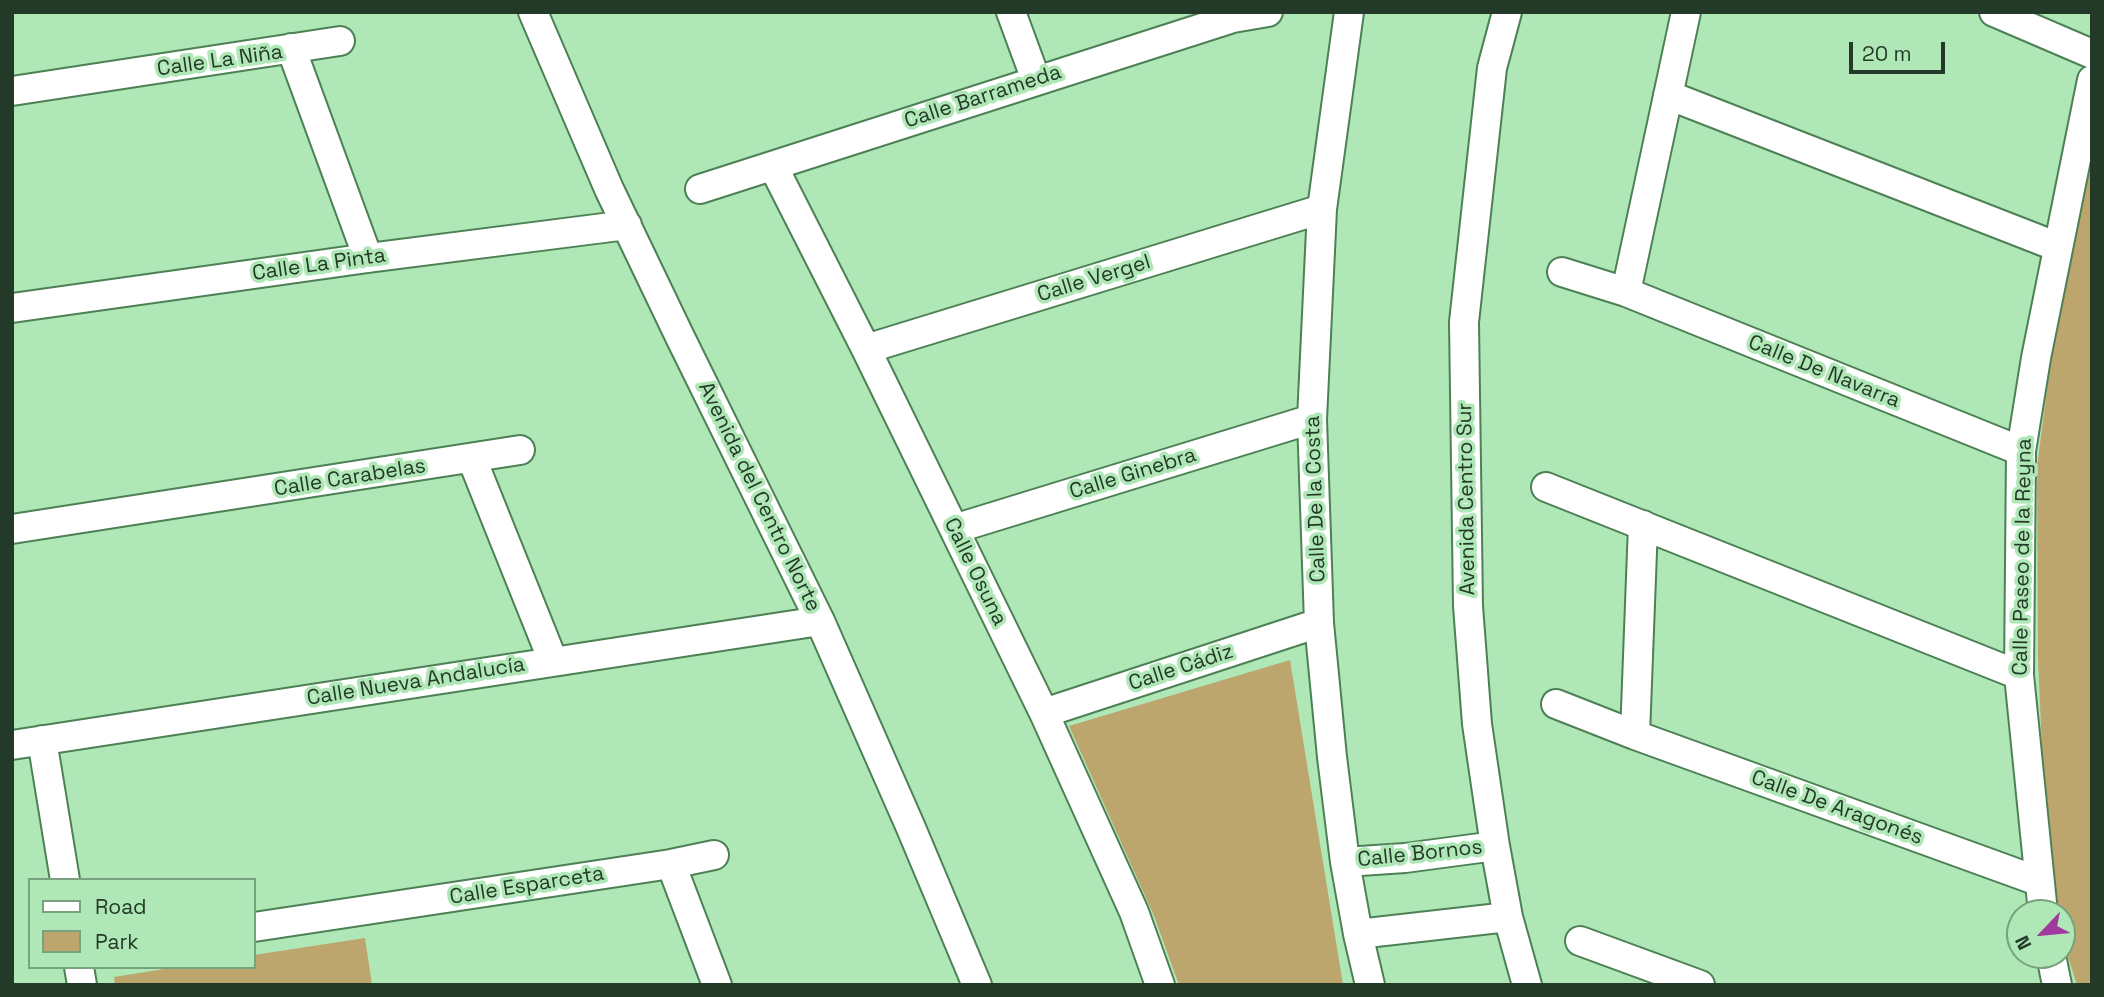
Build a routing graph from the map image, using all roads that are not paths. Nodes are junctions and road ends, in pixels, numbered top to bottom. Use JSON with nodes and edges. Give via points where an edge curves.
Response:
{"nodes":[{"id":1,"x":534,"y":12,"type":"edge"},
{"id":2,"x":1011,"y":12,"type":"edge"},
{"id":3,"x":1268,"y":12,"type":"edge"},
{"id":4,"x":1349,"y":12,"type":"edge"},
{"id":5,"x":1507,"y":12,"type":"edge"},
{"id":6,"x":1686,"y":12,"type":"edge"},
{"id":7,"x":1994,"y":12,"type":"edge"},
{"id":8,"x":1232,"y":15,"type":"edge"},
{"id":9,"x":340,"y":41,"type":"dead end"},
{"id":10,"x":291,"y":48,"type":"junction"},
{"id":11,"x":2092,"y":54,"type":"edge"},
{"id":12,"x":1036,"y":80,"type":"junction"},
{"id":13,"x":2092,"y":80,"type":"edge"},
{"id":14,"x":12,"y":91,"type":"edge"},
{"id":15,"x":1668,"y":95,"type":"junction"},
{"id":16,"x":773,"y":166,"type":"junction"},
{"id":17,"x":700,"y":189,"type":"dead end"},
{"id":18,"x":1322,"y":209,"type":"junction"},
{"id":19,"x":627,"y":225,"type":"junction"},
{"id":20,"x":2058,"y":247,"type":"junction"},
{"id":21,"x":368,"y":258,"type":"junction"},
{"id":22,"x":1562,"y":272,"type":"dead end"},
{"id":23,"x":1626,"y":292,"type":"junction"},
{"id":24,"x":12,"y":308,"type":"edge"},
{"id":25,"x":866,"y":349,"type":"junction"},
{"id":26,"x":1312,"y":419,"type":"junction"},
{"id":27,"x":520,"y":450,"type":"dead end"},
{"id":28,"x":2021,"y":451,"type":"junction"},
{"id":29,"x":472,"y":459,"type":"junction"},
{"id":30,"x":1546,"y":487,"type":"dead end"},
{"id":31,"x":1643,"y":525,"type":"junction"},
{"id":32,"x":12,"y":529,"type":"edge"},
{"id":33,"x":954,"y":529,"type":"junction"},
{"id":34,"x":820,"y":621,"type":"junction"},
{"id":35,"x":1319,"y":623,"type":"junction"},
{"id":36,"x":552,"y":661,"type":"junction"},
{"id":37,"x":2019,"y":675,"type":"junction"},
{"id":38,"x":1556,"y":704,"type":"dead end"},
{"id":39,"x":1044,"y":713,"type":"junction"},
{"id":40,"x":1635,"y":735,"type":"junction"},
{"id":41,"x":42,"y":740,"type":"junction"},
{"id":42,"x":12,"y":744,"type":"edge"},
{"id":43,"x":1495,"y":846,"type":"junction"},
{"id":44,"x":713,"y":856,"type":"dead end"},
{"id":45,"x":1345,"y":862,"type":"junction"},
{"id":46,"x":671,"y":864,"type":"junction"},
{"id":47,"x":65,"y":878,"type":"edge"},
{"id":48,"x":2038,"y":881,"type":"junction"},
{"id":49,"x":2041,"y":899,"type":"edge"},
{"id":50,"x":1508,"y":916,"type":"junction"},
{"id":51,"x":256,"y":927,"type":"edge"},
{"id":52,"x":1358,"y":934,"type":"junction"},
{"id":53,"x":1580,"y":942,"type":"dead end"},
{"id":54,"x":717,"y":985,"type":"edge"},
{"id":55,"x":977,"y":985,"type":"edge"},
{"id":56,"x":1160,"y":985,"type":"edge"},
{"id":57,"x":1370,"y":985,"type":"edge"},
{"id":58,"x":1527,"y":985,"type":"edge"},
{"id":59,"x":1700,"y":985,"type":"edge"}],
"edges":[{"from":1,"to":19,"type":"street","name":"Avenida del Centro Norte"},
{"from":2,"to":12,"type":"street"},
{"from":3,"to":8,"type":"street","name":"Calle Barrameda"},
{"from":4,"to":18,"type":"street","name":"Calle De la Costa"},
{"from":5,"to":43,"type":"street","name":"Avenida Centro Sur","via":[[1492,68],[1464,321],[1468,606],[1477,724]]},
{"from":6,"to":15,"type":"street"},
{"from":7,"to":11,"type":"street"},
{"from":8,"to":12,"type":"street","name":"Calle Barrameda"},
{"from":9,"to":10,"type":"street"},
{"from":10,"to":14,"type":"street","name":"Calle La Niña"},
{"from":10,"to":21,"type":"street","name":"Calle La Niña"},
{"from":12,"to":16,"type":"street","name":"Calle Barrameda"},
{"from":13,"to":20,"type":"street","name":"Calle Paseo de la Reyna"},
{"from":15,"to":20,"type":"street"},
{"from":15,"to":23,"type":"street"},
{"from":16,"to":17,"type":"street","name":"Calle Barrameda"},
{"from":16,"to":25,"type":"street","name":"Calle Osuna"},
{"from":18,"to":25,"type":"street","name":"Calle Vergel"},
{"from":18,"to":26,"type":"street","name":"Calle De la Costa"},
{"from":19,"to":21,"type":"street","name":"Calle La Pinta"},
{"from":19,"to":34,"type":"street","name":"Avenida del Centro Norte"},
{"from":20,"to":28,"type":"street","name":"Calle Paseo de la Reyna"},
{"from":21,"to":24,"type":"street","name":"Calle La Pinta"},
{"from":22,"to":23,"type":"street","name":"Calle De Navarra"},
{"from":23,"to":28,"type":"street","name":"Calle De Navarra"},
{"from":25,"to":33,"type":"street","name":"Calle Osuna"},
{"from":26,"to":33,"type":"street","name":"Calle Ginebra"},
{"from":26,"to":35,"type":"street","name":"Calle De la Costa"},
{"from":27,"to":29,"type":"street","name":"Calle Carabelas"},
{"from":28,"to":37,"type":"street","name":"Calle Paseo de la Reyna"},
{"from":29,"to":32,"type":"street","name":"Calle Carabelas"},
{"from":29,"to":36,"type":"street"},
{"from":30,"to":31,"type":"street"},
{"from":31,"to":37,"type":"street"},
{"from":31,"to":40,"type":"street"},
{"from":33,"to":39,"type":"street","name":"Calle Osuna"},
{"from":34,"to":36,"type":"street","name":"Calle Nueva Andalucía"},
{"from":34,"to":55,"type":"street","name":"Avenida del Centro Norte"},
{"from":35,"to":39,"type":"street","name":"Calle Cádiz"},
{"from":35,"to":45,"type":"street","name":"Calle De la Costa"},
{"from":36,"to":41,"type":"street","name":"Calle Nueva Andalucía"},
{"from":37,"to":48,"type":"street","name":"Calle Paseo de la Reyna"},
{"from":38,"to":40,"type":"street","name":"Calle De Aragonés"},
{"from":39,"to":56,"type":"street","name":"Calle Osuna","via":[[1134,912]]},
{"from":40,"to":48,"type":"street","name":"Calle De Aragonés"},
{"from":41,"to":42,"type":"street","name":"Calle Nueva Andalucía"},
{"from":41,"to":47,"type":"street"},
{"from":43,"to":45,"type":"street","name":"Calle Bornos"},
{"from":43,"to":50,"type":"street","name":"Avenida Centro Sur"},
{"from":44,"to":46,"type":"street","name":"Calle Esparceta"},
{"from":45,"to":52,"type":"street","name":"Calle De la Costa"},
{"from":46,"to":51,"type":"street","name":"Calle Esparceta"},
{"from":46,"to":54,"type":"street"},
{"from":48,"to":49,"type":"street","name":"Calle Paseo de la Reyna"},
{"from":50,"to":52,"type":"street"},
{"from":50,"to":58,"type":"street","name":"Avenida Centro Sur"},
{"from":52,"to":57,"type":"street","name":"Calle De la Costa"},
{"from":53,"to":59,"type":"street"}]}
